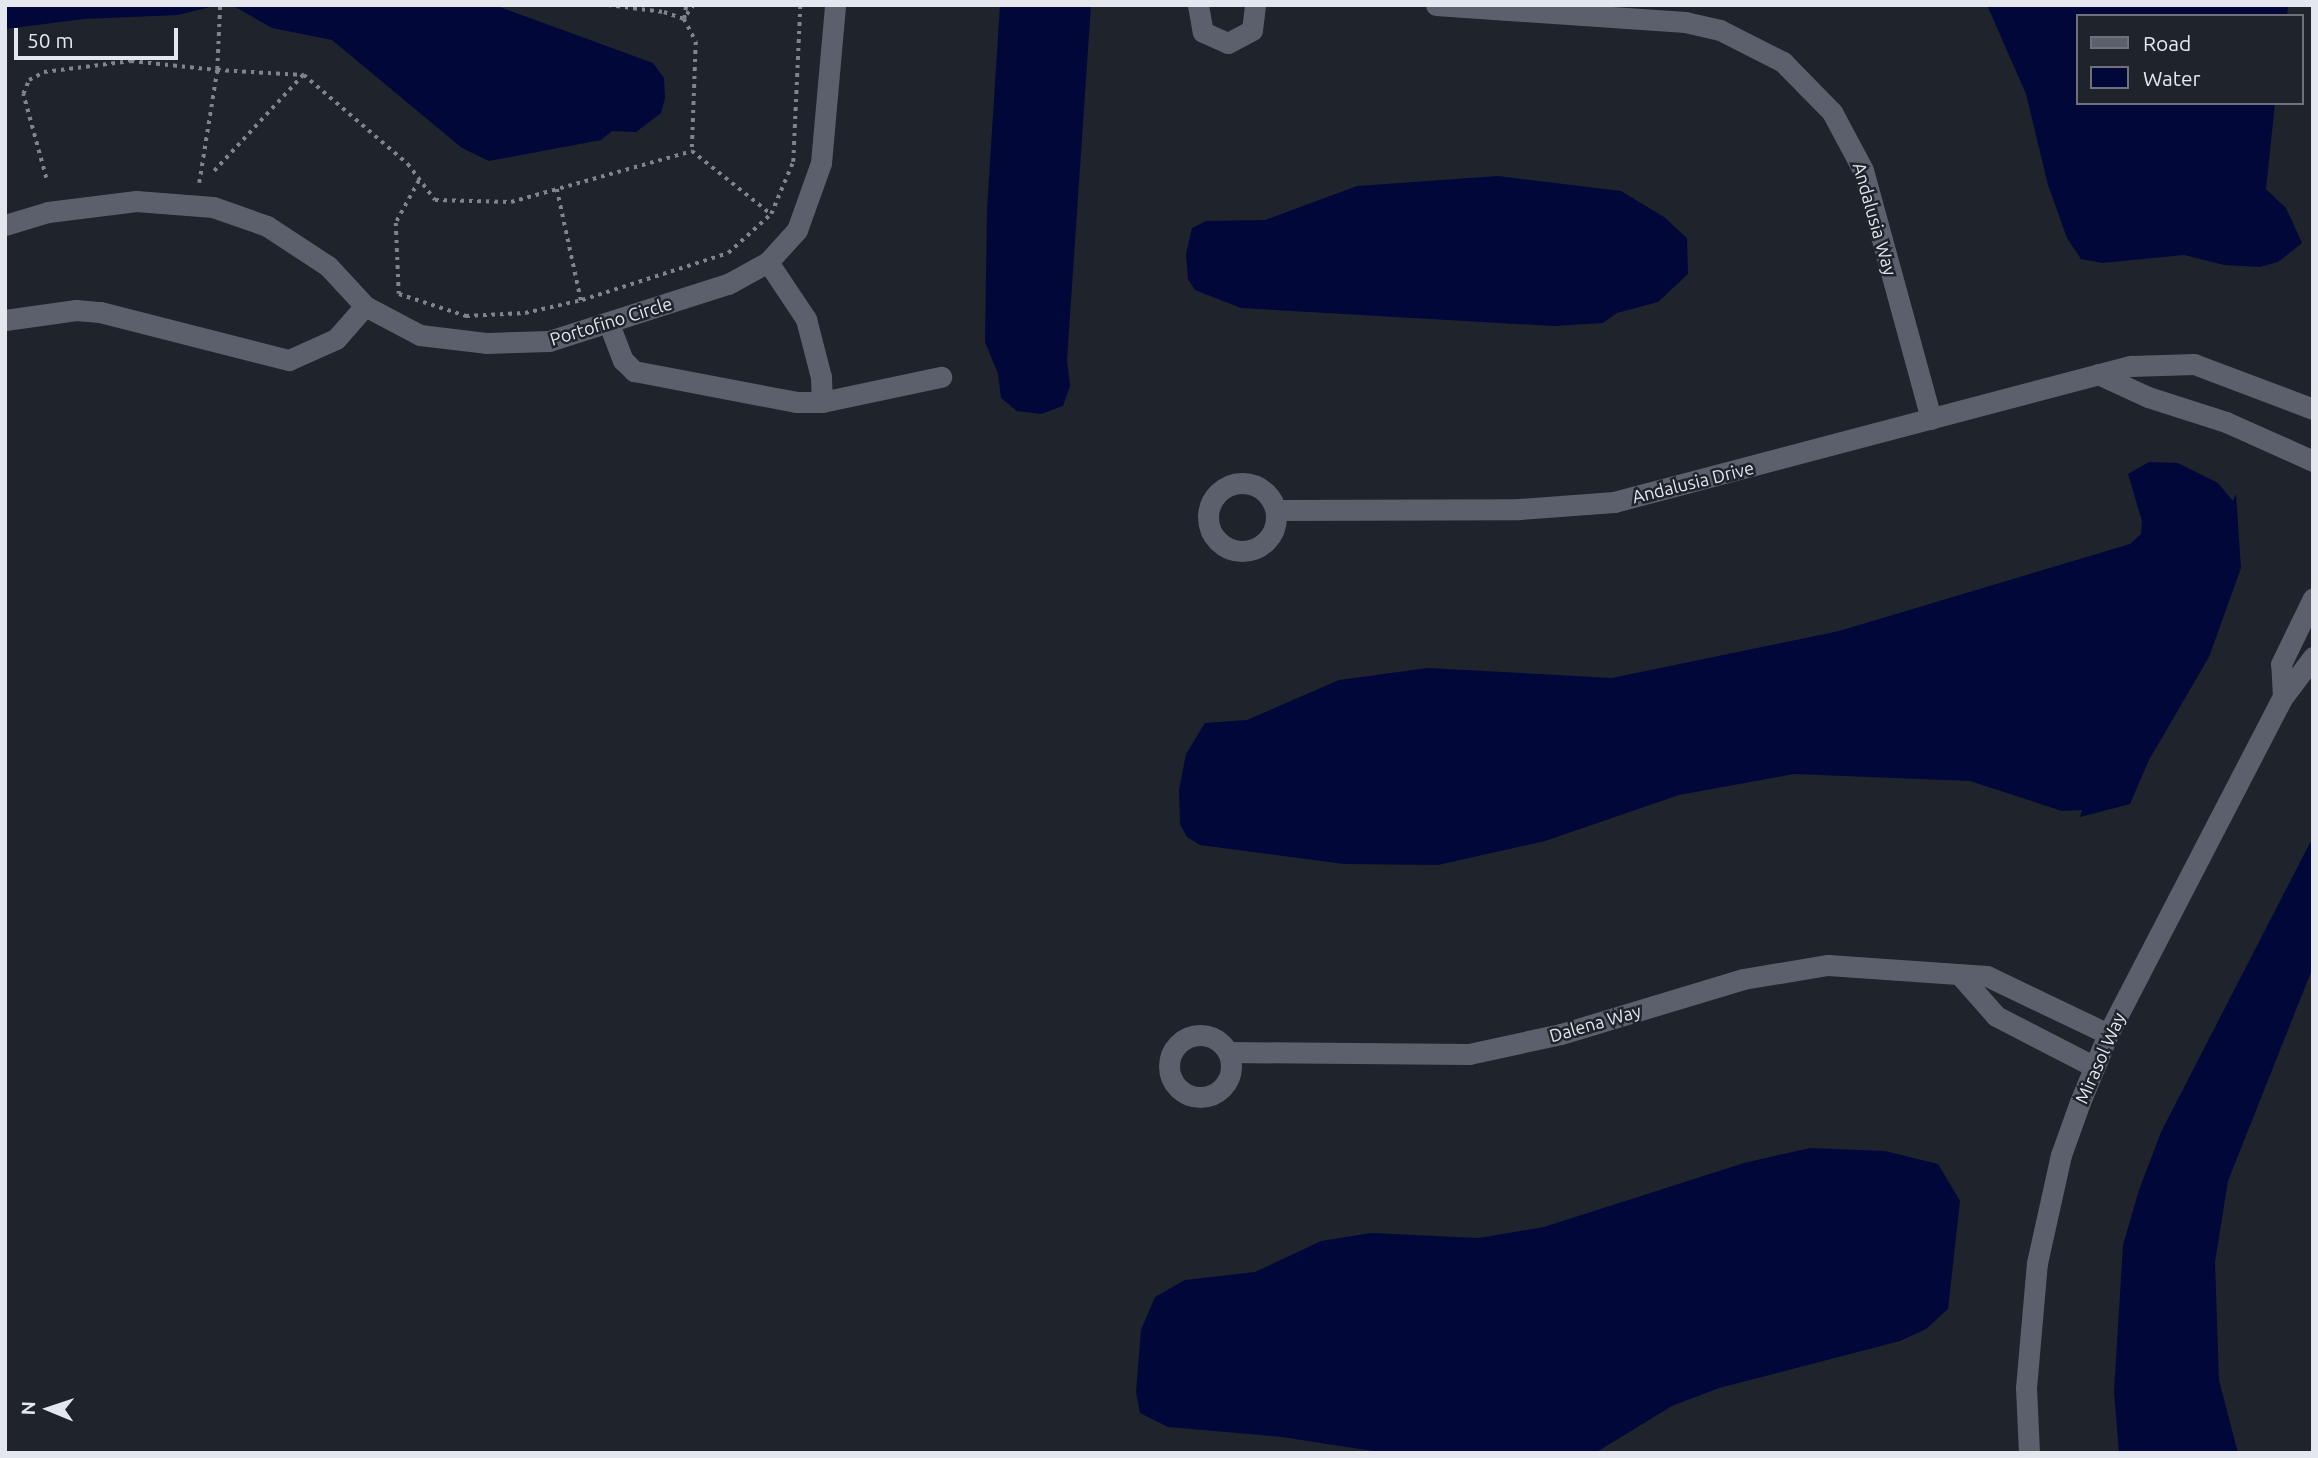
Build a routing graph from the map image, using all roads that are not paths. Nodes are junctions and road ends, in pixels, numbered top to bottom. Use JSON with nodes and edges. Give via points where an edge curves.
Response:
{"nodes":[{"id":1,"x":835,"y":5,"type":"edge"},
{"id":2,"x":1198,"y":5,"type":"edge"},
{"id":3,"x":1255,"y":5,"type":"edge"},
{"id":4,"x":1436,"y":5,"type":"edge"},
{"id":5,"x":5,"y":225,"type":"edge"},
{"id":6,"x":768,"y":262,"type":"junction"},
{"id":7,"x":365,"y":306,"type":"junction"},
{"id":8,"x":5,"y":320,"type":"edge"},
{"id":9,"x":609,"y":324,"type":"junction"},
{"id":10,"x":2098,"y":374,"type":"junction"},
{"id":11,"x":941,"y":377,"type":"dead end"},
{"id":12,"x":822,"y":402,"type":"junction"},
{"id":13,"x":2313,"y":409,"type":"edge"},
{"id":14,"x":1931,"y":419,"type":"junction"},
{"id":15,"x":2313,"y":461,"type":"edge"},
{"id":16,"x":1276,"y":510,"type":"dead end"},
{"id":17,"x":2313,"y":598,"type":"edge"},
{"id":18,"x":2313,"y":657,"type":"edge"},
{"id":19,"x":2283,"y":697,"type":"junction"},
{"id":20,"x":1959,"y":974,"type":"junction"},
{"id":21,"x":2108,"y":1034,"type":"junction"},
{"id":22,"x":1228,"y":1052,"type":"dead end"},
{"id":23,"x":2095,"y":1066,"type":"junction"},
{"id":24,"x":2029,"y":1453,"type":"edge"}],
"edges":[{"from":1,"to":6,"type":"street","name":"Portofino Circle","via":[[821,163],[797,230]]},
{"from":2,"to":3,"type":"street","via":[[1203,32],[1228,43],[1252,30]]},
{"from":4,"to":14,"type":"street","name":"Andalusia Way","via":[[1685,22],[1742,39],[1783,62],[1832,112],[1863,170]]},
{"from":5,"to":7,"type":"street","name":"Portofino Circle","via":[[48,212],[136,201],[213,206],[267,226],[328,266]]},
{"from":6,"to":9,"type":"street","name":"Portofino Circle","via":[[729,284]]},
{"from":6,"to":12,"type":"street","via":[[806,319],[821,377]]},
{"from":7,"to":8,"type":"street","via":[[336,339],[289,360],[100,312],[76,310]]},
{"from":7,"to":9,"type":"street","name":"Portofino Circle","via":[[420,335],[486,343],[549,341]]},
{"from":9,"to":12,"type":"street","via":[[623,360],[634,371],[796,402]]},
{"from":10,"to":13,"type":"street","name":"Andalusia Drive","via":[[2130,366],[2194,364]]},
{"from":10,"to":14,"type":"street","name":"Andalusia Drive"},
{"from":10,"to":15,"type":"street","via":[[2148,397],[2226,422]]},
{"from":11,"to":12,"type":"street"},
{"from":14,"to":16,"type":"street","name":"Andalusia Drive","via":[[1614,502],[1530,509]]},
{"from":17,"to":19,"type":"street","name":"Mirasol Way","via":[[2281,664]]},
{"from":18,"to":19,"type":"street","name":"Mirasol Way"},
{"from":19,"to":21,"type":"street","name":"Mirasol Way"},
{"from":20,"to":21,"type":"street","name":"Dalena Way","via":[[1987,976]]},
{"from":20,"to":22,"type":"street","name":"Dalena Way","via":[[1828,965],[1755,977],[1561,1034],[1469,1054]]},
{"from":20,"to":23,"type":"street","via":[[1996,1016]]},
{"from":21,"to":23,"type":"street","name":"Mirasol Way"},
{"from":23,"to":24,"type":"street","name":"Mirasol Way","via":[[2061,1155],[2036,1264],[2026,1388]]}]}
